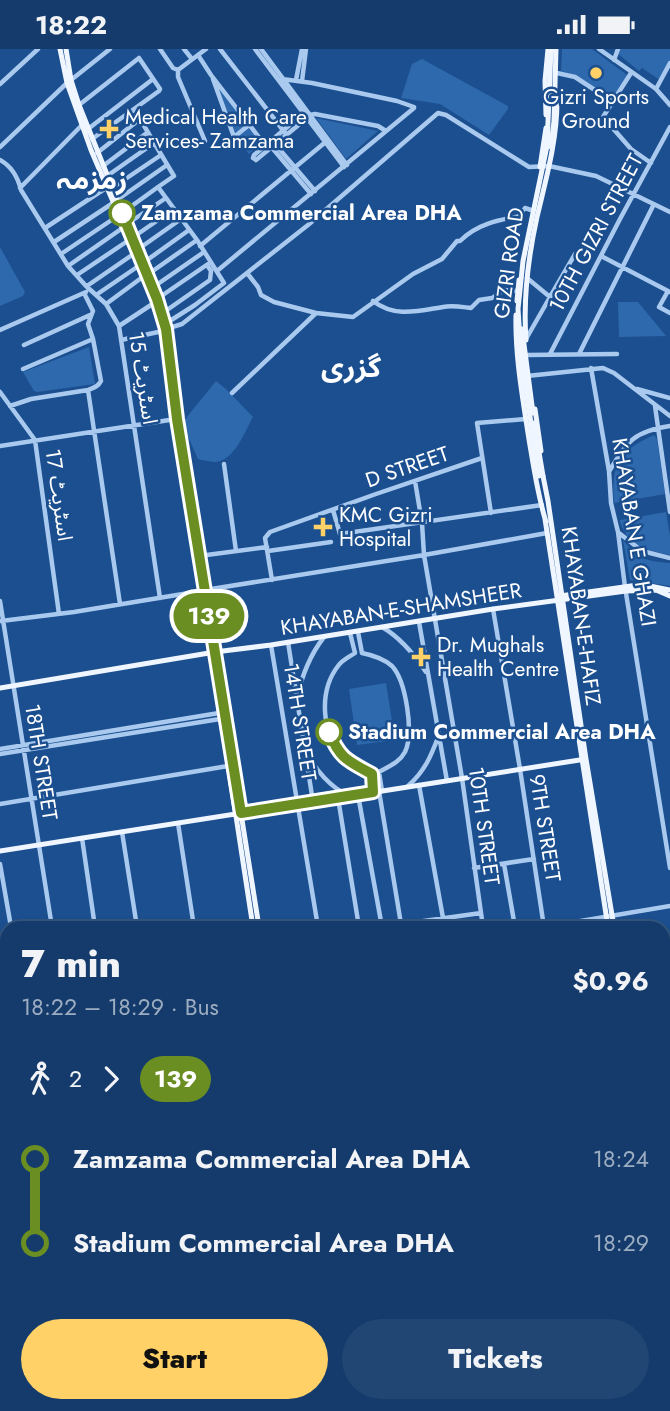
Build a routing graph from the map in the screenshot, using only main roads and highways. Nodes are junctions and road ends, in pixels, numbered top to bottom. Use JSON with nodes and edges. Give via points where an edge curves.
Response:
{"nodes":[{"id":1,"x":60,"y":49,"type":"edge"},
{"id":2,"x":66,"y":49,"type":"edge"},
{"id":3,"x":553,"y":49,"type":"edge"},
{"id":4,"x":69,"y":82,"type":"junction"},
{"id":5,"x":85,"y":127,"type":"junction"},
{"id":6,"x":109,"y":188,"type":"junction"},
{"id":7,"x":146,"y":275,"type":"junction"},
{"id":8,"x":156,"y":301,"type":"junction"},
{"id":9,"x":165,"y":328,"type":"junction"},
{"id":10,"x":176,"y":419,"type":"junction"},
{"id":11,"x":544,"y":504,"type":"junction"},
{"id":12,"x":625,"y":589,"type":"junction"},
{"id":13,"x":670,"y":590,"type":"edge"},
{"id":14,"x":202,"y":591,"type":"junction"},
{"id":15,"x":670,"y":596,"type":"edge"},
{"id":16,"x":560,"y":598,"type":"junction"},
{"id":17,"x":213,"y":652,"type":"junction"},
{"id":18,"x":0,"y":688,"type":"edge"},
{"id":19,"x":584,"y":759,"type":"junction"},
{"id":20,"x":238,"y":814,"type":"junction"},
{"id":21,"x":0,"y":851,"type":"edge"},
{"id":22,"x":609,"y":915,"type":"junction"},
{"id":23,"x":252,"y":921,"type":"edge"},
{"id":24,"x":258,"y":921,"type":"edge"},
{"id":25,"x":608,"y":921,"type":"edge"},
{"id":26,"x":612,"y":921,"type":"edge"}],
"edges":[{"from":1,"to":4,"type":"main road"},
{"from":2,"to":4,"type":"main road"},
{"from":3,"to":11,"type":"main road","name":"GIZRI ROAD","via":[[556,130],[526,277],[527,355]]},
{"from":3,"to":11,"type":"main road","bridge":true,"via":[[547,146],[518,309]]},
{"from":3,"to":11,"type":"main road","name":"GIZRI ROAD","via":[[545,81],[546,124],[540,166],[517,291],[516,330],[526,419]]},
{"from":4,"to":5,"type":"main road"},
{"from":4,"to":5,"type":"main road"},
{"from":5,"to":6,"type":"main road"},
{"from":5,"to":6,"type":"main road"},
{"from":6,"to":7,"type":"main road"},
{"from":7,"to":8,"type":"main road"},
{"from":7,"to":8,"type":"main road"},
{"from":8,"to":9,"type":"main road"},
{"from":8,"to":9,"type":"main road"},
{"from":9,"to":10,"type":"main road"},
{"from":10,"to":14,"type":"main road"},
{"from":10,"to":14,"type":"main road"},
{"from":11,"to":16,"type":"main road","name":"KHAYABAN-E-HAFIZ"},
{"from":11,"to":16,"type":"main road","name":"GIZRI ROAD"},
{"from":12,"to":13,"type":"main road","via":[[650,586]]},
{"from":12,"to":15,"type":"main road","via":[[656,590]]},
{"from":12,"to":16,"type":"main road","name":"KHAYABAN-E-SHAMSHEER"},
{"from":14,"to":17,"type":"main road"},
{"from":16,"to":17,"type":"main road","name":"KHAYABAN-E-SHAMSHEER"},
{"from":16,"to":19,"type":"main road"},
{"from":17,"to":18,"type":"main road","name":"KHAYABAN-E-SHAMSHEER"},
{"from":17,"to":20,"type":"main road"},
{"from":17,"to":20,"type":"main road"},
{"from":19,"to":20,"type":"main road"},
{"from":19,"to":22,"type":"main road"},
{"from":20,"to":21,"type":"main road"},
{"from":20,"to":23,"type":"main road"},
{"from":20,"to":24,"type":"main road"},
{"from":22,"to":25,"type":"main road"},
{"from":22,"to":26,"type":"main road"}]}
